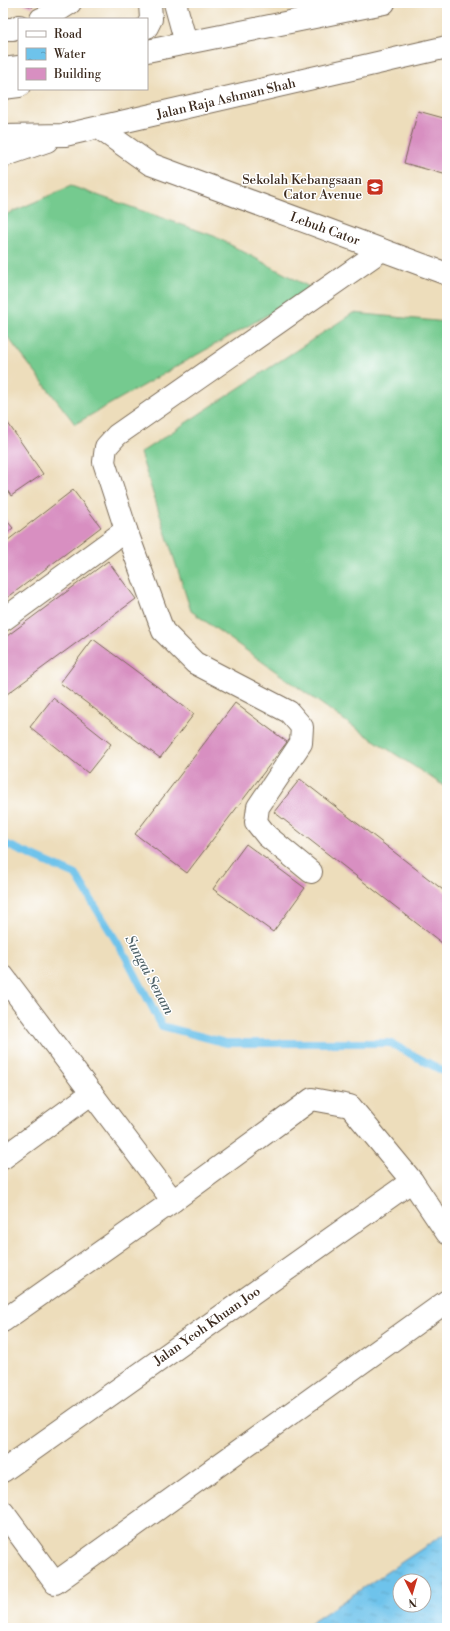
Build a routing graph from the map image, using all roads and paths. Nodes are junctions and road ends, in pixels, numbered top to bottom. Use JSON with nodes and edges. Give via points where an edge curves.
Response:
{"nodes":[{"id":1,"x":70,"y":3,"type":"edge"},
{"id":2,"x":150,"y":3,"type":"edge"},
{"id":3,"x":175,"y":3,"type":"edge"},
{"id":4,"x":384,"y":3,"type":"edge"},
{"id":5,"x":44,"y":18,"type":"edge"},
{"id":6,"x":148,"y":25,"type":"edge"},
{"id":7,"x":18,"y":26,"type":"edge"},
{"id":8,"x":3,"y":29,"type":"edge"},
{"id":9,"x":186,"y":43,"type":"junction"},
{"id":10,"x":447,"y":47,"type":"edge"},
{"id":11,"x":148,"y":51,"type":"edge"},
{"id":12,"x":18,"y":68,"type":"edge"},
{"id":13,"x":3,"y":69,"type":"edge"},
{"id":14,"x":18,"y":86,"type":"edge"},
{"id":15,"x":3,"y":88,"type":"edge"},
{"id":16,"x":99,"y":128,"type":"junction"},
{"id":17,"x":65,"y":135,"type":"junction"},
{"id":18,"x":3,"y":136,"type":"edge"},
{"id":19,"x":3,"y":156,"type":"edge"},
{"id":20,"x":382,"y":250,"type":"junction"},
{"id":21,"x":447,"y":274,"type":"edge"},
{"id":22,"x":126,"y":530,"type":"junction"},
{"id":23,"x":3,"y":620,"type":"edge"},
{"id":24,"x":310,"y":872,"type":"dead end"},
{"id":25,"x":3,"y":976,"type":"edge"},
{"id":26,"x":92,"y":1093,"type":"junction"},
{"id":27,"x":3,"y":1158,"type":"edge"},
{"id":28,"x":412,"y":1182,"type":"junction"},
{"id":29,"x":173,"y":1201,"type":"junction"},
{"id":30,"x":447,"y":1233,"type":"edge"},
{"id":31,"x":447,"y":1302,"type":"edge"},
{"id":32,"x":3,"y":1321,"type":"edge"},
{"id":33,"x":3,"y":1471,"type":"edge"},
{"id":34,"x":3,"y":1512,"type":"edge"}],
"edges":[{"from":1,"to":5,"type":"street"},
{"from":2,"to":6,"type":"street","via":[[151,18]]},
{"from":3,"to":9,"type":"street"},
{"from":4,"to":9,"type":"street"},
{"from":7,"to":8,"type":"street"},
{"from":9,"to":11,"type":"street"},
{"from":10,"to":16,"type":"street","name":"Jalan Raja Ashman Shah"},
{"from":12,"to":13,"type":"street"},
{"from":14,"to":15,"type":"street"},
{"from":16,"to":17,"type":"street","name":"Jalan Raja Ashman Shah"},
{"from":16,"to":20,"type":"street","name":"Lebuh Cator","via":[[150,164]]},
{"from":17,"to":18,"type":"street","name":"Jalan Raja Ashman Shah"},
{"from":17,"to":19,"type":"street"},
{"from":20,"to":21,"type":"street","name":"Lebuh Cator"},
{"from":20,"to":22,"type":"street","via":[[117,435],[106,447],[104,462]]},
{"from":22,"to":23,"type":"street"},
{"from":22,"to":24,"type":"street","via":[[163,631],[195,663],[289,712],[302,727],[301,743],[258,807],[256,822],[267,836]]},
{"from":25,"to":26,"type":"street"},
{"from":26,"to":27,"type":"street"},
{"from":26,"to":29,"type":"street"},
{"from":28,"to":29,"type":"street","via":[[350,1106],[312,1099]]},
{"from":28,"to":30,"type":"street"},
{"from":28,"to":33,"type":"street","name":"Jalan Yeoh Khuan Joo"},
{"from":29,"to":32,"type":"street"},
{"from":31,"to":34,"type":"street","via":[[55,1584]]}]}
